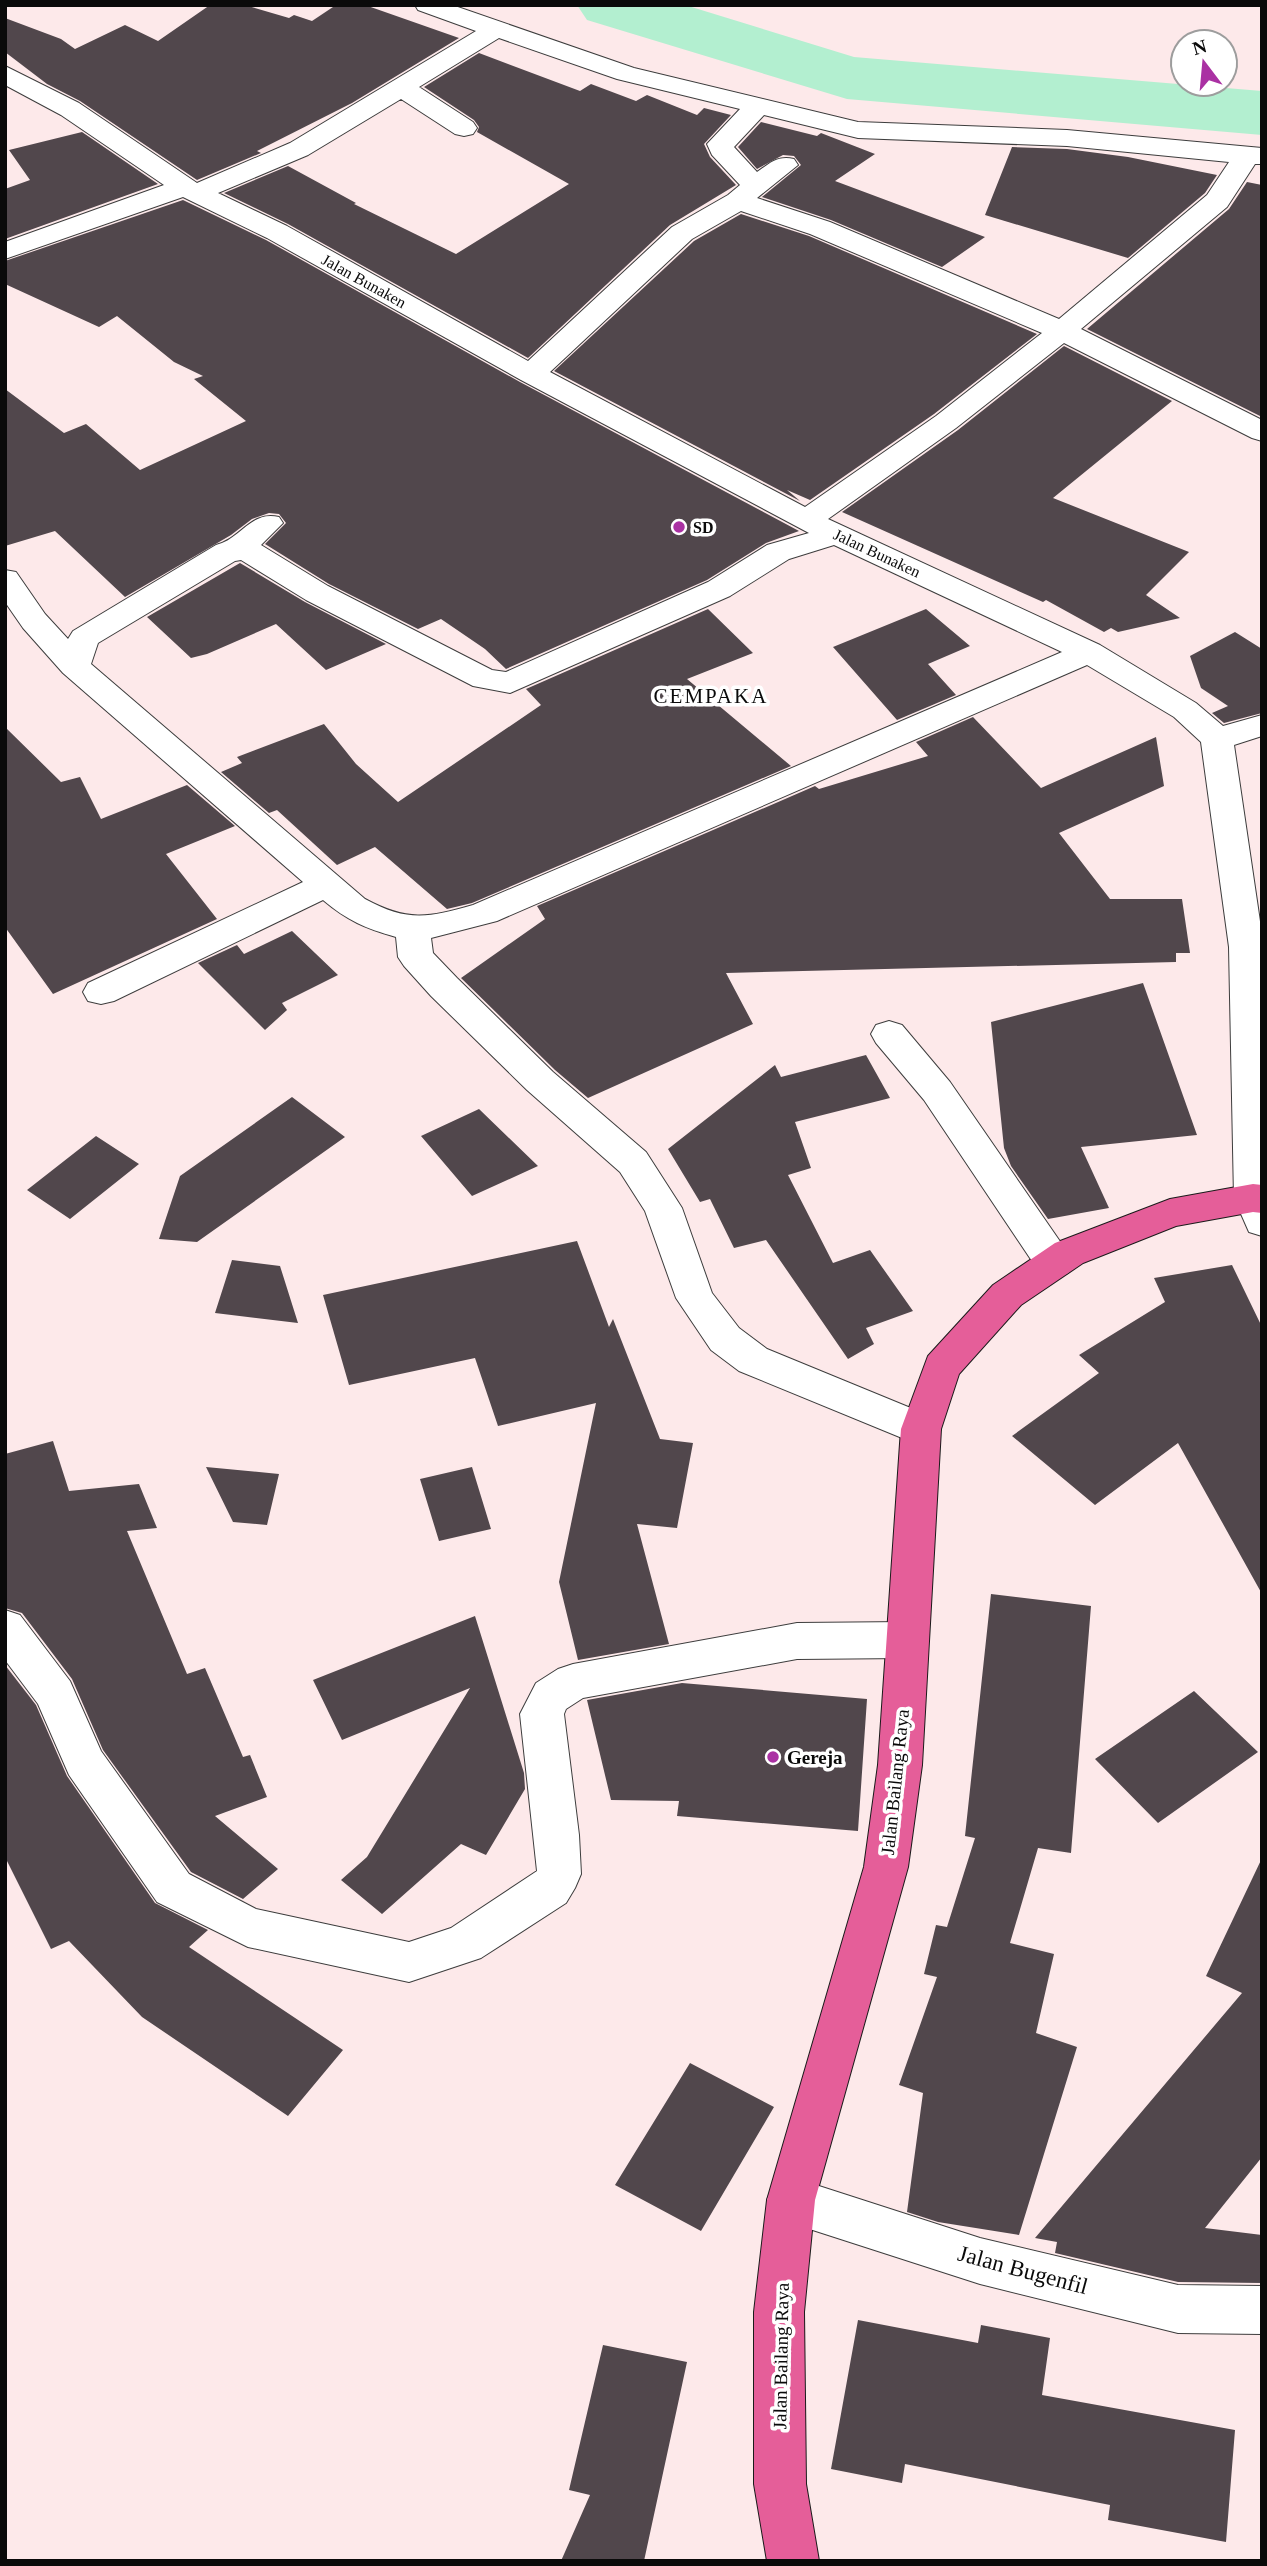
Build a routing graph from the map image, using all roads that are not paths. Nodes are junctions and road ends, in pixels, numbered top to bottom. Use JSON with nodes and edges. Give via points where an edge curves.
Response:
{"nodes":[{"id":1,"x":427,"y":5,"type":"edge"},
{"id":2,"x":497,"y":29,"type":"junction"},
{"id":3,"x":5,"y":74,"type":"edge"},
{"id":4,"x":402,"y":89,"type":"junction"},
{"id":5,"x":757,"y":107,"type":"junction"},
{"id":6,"x":464,"y":128,"type":"dead end"},
{"id":7,"x":1255,"y":156,"type":"edge"},
{"id":8,"x":785,"y":165,"type":"dead end"},
{"id":9,"x":190,"y":190,"type":"junction"},
{"id":10,"x":746,"y":194,"type":"junction"},
{"id":11,"x":5,"y":251,"type":"edge"},
{"id":12,"x":1062,"y":331,"type":"junction"},
{"id":13,"x":531,"y":374,"type":"junction"},
{"id":14,"x":1260,"y":429,"type":"edge"},
{"id":15,"x":806,"y":520,"type":"junction"},
{"id":16,"x":268,"y":523,"type":"dead end"},
{"id":17,"x":837,"y":534,"type":"junction"},
{"id":18,"x":237,"y":549,"type":"junction"},
{"id":19,"x":5,"y":579,"type":"edge"},
{"id":20,"x":1089,"y":652,"type":"junction"},
{"id":21,"x":74,"y":666,"type":"junction"},
{"id":22,"x":1262,"y":725,"type":"edge"},
{"id":23,"x":1217,"y":739,"type":"junction"},
{"id":24,"x":328,"y":884,"type":"junction"},
{"id":25,"x":412,"y":929,"type":"junction"},
{"id":26,"x":1254,"y":946,"type":"edge"},
{"id":27,"x":101,"y":992,"type":"dead end"},
{"id":28,"x":889,"y":1034,"type":"dead end"},
{"id":29,"x":1259,"y":1206,"type":"edge"},
{"id":30,"x":1054,"y":1263,"type":"junction"},
{"id":31,"x":921,"y":1429,"type":"junction"},
{"id":32,"x":5,"y":1627,"type":"edge"},
{"id":33,"x":906,"y":1640,"type":"junction"},
{"id":34,"x":791,"y":2200,"type":"junction"},
{"id":35,"x":1262,"y":2310,"type":"edge"},
{"id":36,"x":793,"y":2561,"type":"edge"}],
"edges":[{"from":1,"to":2,"type":"street"},
{"from":2,"to":4,"type":"street"},
{"from":2,"to":5,"type":"street","via":[[626,74]]},
{"from":3,"to":9,"type":"street","name":"Jalan Bunaken","via":[[70,109]]},
{"from":4,"to":6,"type":"street"},
{"from":4,"to":9,"type":"street","via":[[299,149]]},
{"from":5,"to":7,"type":"street","via":[[858,130],[1054,138]]},
{"from":5,"to":10,"type":"street","via":[[720,144]]},
{"from":7,"to":12,"type":"street","via":[[1217,201]]},
{"from":8,"to":10,"type":"street"},
{"from":9,"to":11,"type":"street"},
{"from":9,"to":13,"type":"street","name":"Jalan Bunaken","via":[[277,232]]},
{"from":10,"to":12,"type":"street"},
{"from":10,"to":13,"type":"street","via":[[682,233]]},
{"from":12,"to":14,"type":"street"},
{"from":12,"to":15,"type":"street","via":[[946,422]]},
{"from":13,"to":15,"type":"street","name":"Jalan Bunaken"},
{"from":15,"to":17,"type":"street","name":"Jalan Bunaken"},
{"from":16,"to":18,"type":"street"},
{"from":17,"to":18,"type":"street","via":[[778,552],[719,589],[510,683],[484,679],[317,593],[247,550]]},
{"from":17,"to":20,"type":"street","name":"Jalan Bunaken"},
{"from":18,"to":21,"type":"street","via":[[85,638]]},
{"from":19,"to":21,"type":"street"},
{"from":20,"to":23,"type":"street","name":"Jalan Bunaken","via":[[1185,710]]},
{"from":20,"to":25,"type":"street","via":[[485,914]]},
{"from":21,"to":24,"type":"street"},
{"from":22,"to":23,"type":"street"},
{"from":23,"to":26,"type":"street"},
{"from":24,"to":25,"type":"street","via":[[374,919]]},
{"from":24,"to":27,"type":"street"},
{"from":25,"to":31,"type":"street","via":[[416,957],[444,987],[540,1081],[633,1162],[663,1208],[695,1298],[725,1339],[752,1360]]},
{"from":26,"to":29,"type":"street"},
{"from":28,"to":30,"type":"street","via":[[937,1091]]},
{"from":29,"to":30,"type":"highway","name":"Jalan Bailang Raya","via":[[1170,1213],[1069,1252]]},
{"from":30,"to":31,"type":"highway","name":"Jalan Bailang Raya","via":[[1007,1295],[942,1367]]},
{"from":31,"to":33,"type":"highway","name":"Jalan Bailang Raya"},
{"from":32,"to":33,"type":"street","via":[[55,1694],[84,1762],[173,1888],[248,1927],[409,1962],[465,1944],[550,1889],[559,1874],[542,1714],[551,1696],[573,1682],[797,1641]]},
{"from":33,"to":34,"type":"highway","name":"Jalan Bailang Raya","via":[[900,1765],[886,1867]]},
{"from":34,"to":35,"type":"street","name":"Jalan Bugenfil","via":[[980,2261],[1178,2309]]},
{"from":34,"to":36,"type":"highway","name":"Jalan Bailang Raya","via":[[779,2312],[780,2484]]}]}
